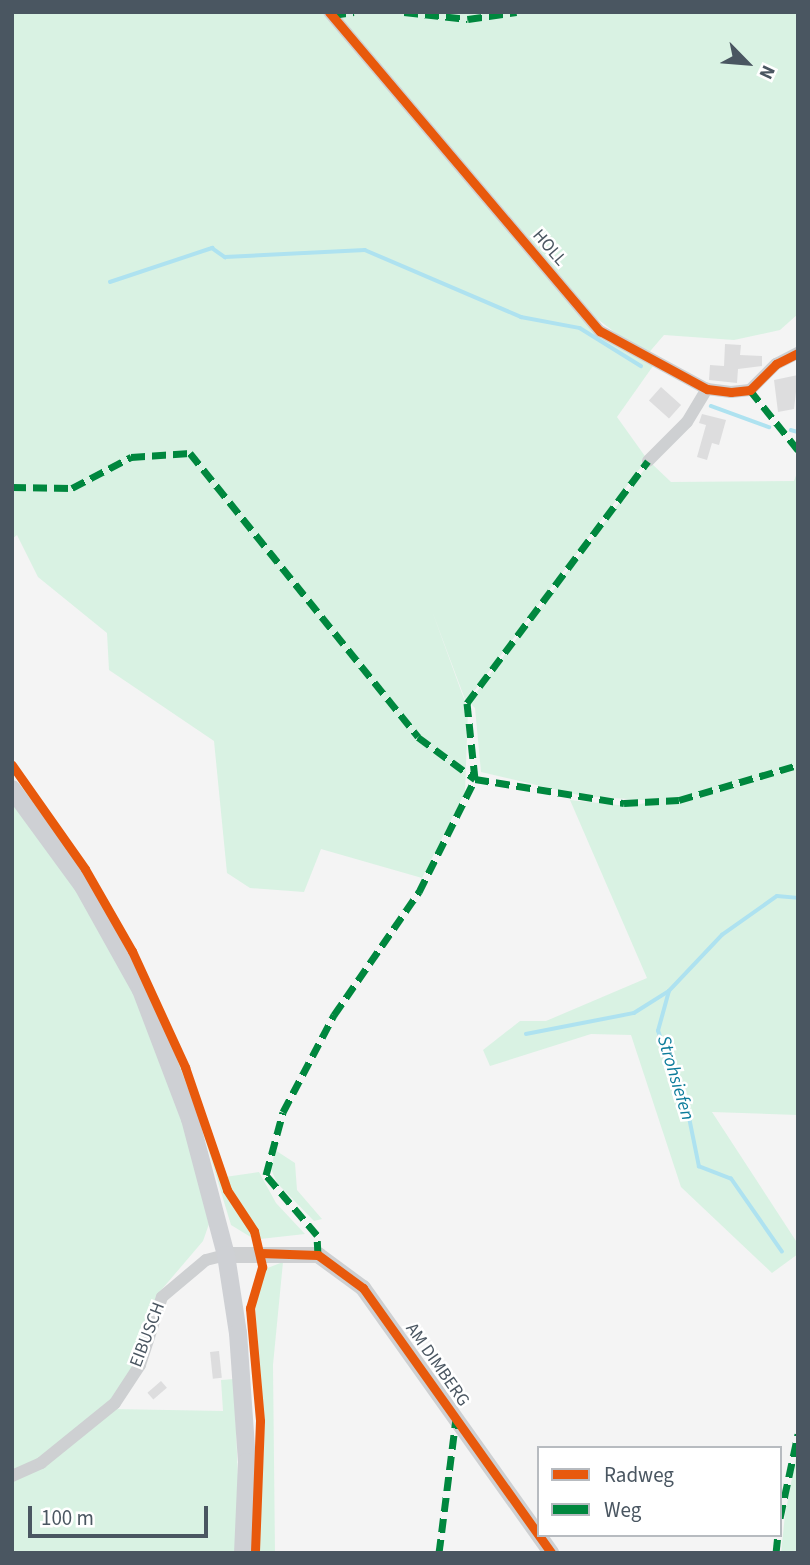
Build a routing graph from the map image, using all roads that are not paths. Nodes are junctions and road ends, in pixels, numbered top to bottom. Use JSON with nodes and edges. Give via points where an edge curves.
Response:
{"nodes":[{"id":1,"x":329,"y":12,"type":"edge"},
{"id":2,"x":798,"y":353,"type":"edge"},
{"id":3,"x":707,"y":389,"type":"junction"},
{"id":4,"x":648,"y":461,"type":"dead end"},
{"id":5,"x":12,"y":789,"type":"edge"},
{"id":6,"x":226,"y":1255,"type":"junction"},
{"id":7,"x":12,"y":1476,"type":"edge"},
{"id":8,"x":537,"y":1533,"type":"edge"},
{"id":9,"x":540,"y":1537,"type":"edge"},
{"id":10,"x":243,"y":1553,"type":"edge"},
{"id":11,"x":551,"y":1553,"type":"edge"}],
"edges":[{"from":1,"to":3,"type":"street","name":"HOLL","via":[[600,331]]},
{"from":2,"to":3,"type":"street","name":"HOLL","via":[[776,364],[751,390]]},
{"from":3,"to":4,"type":"street","via":[[687,422]]},
{"from":5,"to":6,"type":"main road","via":[[83,886],[141,990],[190,1119]]},
{"from":6,"to":7,"type":"street","name":"EIBUSCH","via":[[206,1260],[162,1297],[140,1364],[115,1404],[41,1463]]},
{"from":6,"to":8,"type":"street","name":"AM DIMBERG","via":[[318,1255],[363,1288]]},
{"from":6,"to":10,"type":"main road","via":[[244,1398]]},
{"from":9,"to":11,"type":"street","name":"AM DIMBERG"}]}
